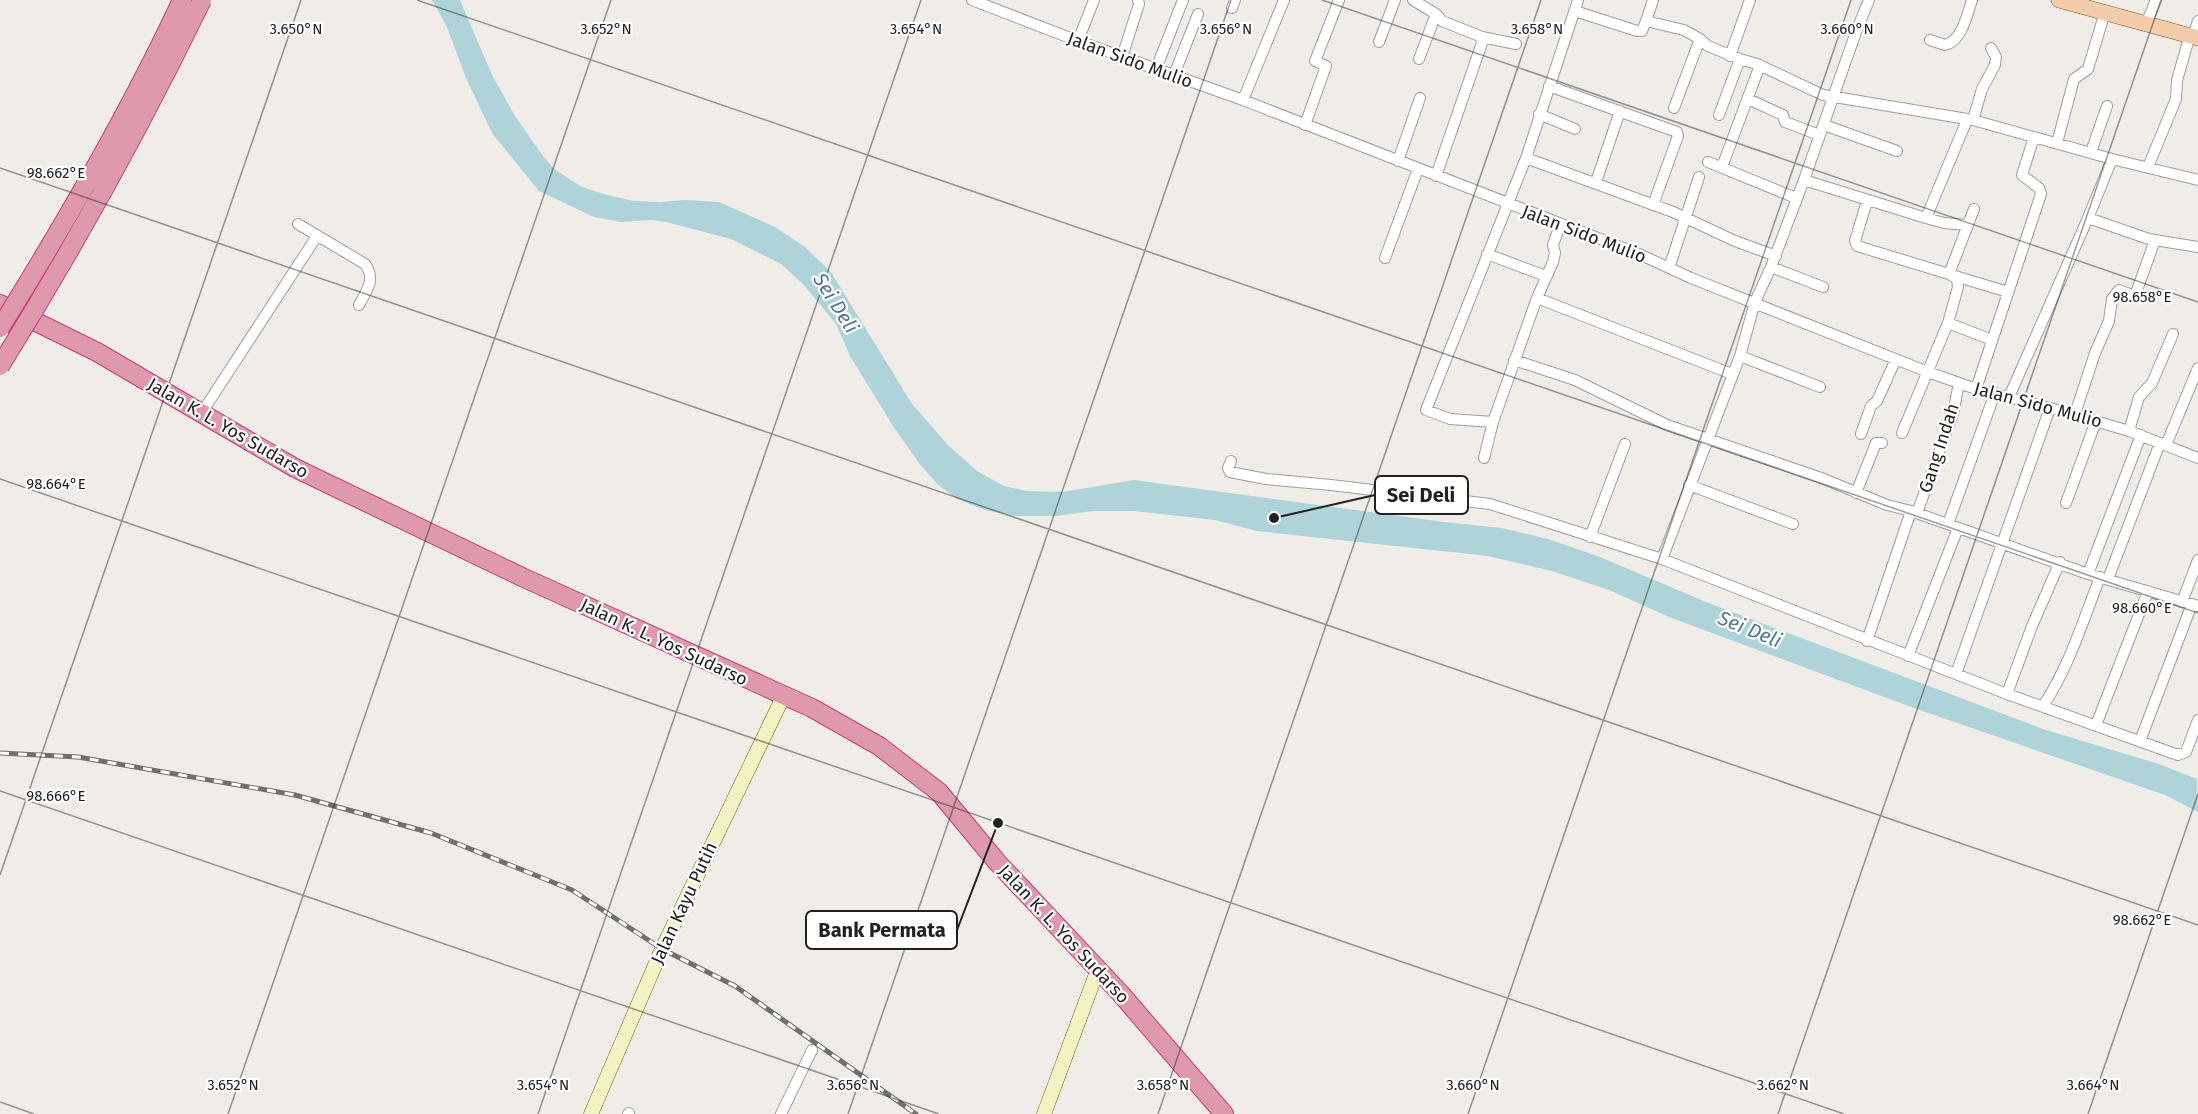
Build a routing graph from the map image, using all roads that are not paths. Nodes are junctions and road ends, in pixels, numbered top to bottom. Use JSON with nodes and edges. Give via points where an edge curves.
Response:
{"nodes":[{"id":1,"x":182,"y":0,"type":"edge"},
{"id":2,"x":202,"y":0,"type":"edge"},
{"id":3,"x":972,"y":0,"type":"edge"},
{"id":4,"x":1094,"y":0,"type":"edge"},
{"id":5,"x":1138,"y":0,"type":"edge"},
{"id":6,"x":1183,"y":0,"type":"edge"},
{"id":7,"x":1284,"y":0,"type":"edge"},
{"id":8,"x":1339,"y":0,"type":"edge"},
{"id":9,"x":1395,"y":0,"type":"edge"},
{"id":10,"x":1653,"y":0,"type":"edge"},
{"id":11,"x":1750,"y":0,"type":"edge"},
{"id":12,"x":1869,"y":0,"type":"edge"},
{"id":13,"x":1972,"y":0,"type":"edge"},
{"id":14,"x":2059,"y":0,"type":"edge"},
{"id":15,"x":2156,"y":0,"type":"edge"},
{"id":16,"x":1417,"y":1,"type":"edge"},
{"id":17,"x":1576,"y":5,"type":"edge"},
{"id":18,"x":2105,"y":12,"type":"junction"},
{"id":19,"x":1198,"y":14,"type":"dead end"},
{"id":20,"x":1436,"y":14,"type":"junction"},
{"id":21,"x":1646,"y":21,"type":"junction"},
{"id":22,"x":2198,"y":21,"type":"edge"},
{"id":23,"x":2146,"y":24,"type":"junction"},
{"id":24,"x":2193,"y":36,"type":"edge"},
{"id":25,"x":1482,"y":37,"type":"junction"},
{"id":26,"x":1700,"y":39,"type":"junction"},
{"id":27,"x":1930,"y":40,"type":"dead end"},
{"id":28,"x":1078,"y":41,"type":"junction"},
{"id":29,"x":1379,"y":42,"type":"dead end"},
{"id":30,"x":1516,"y":44,"type":"dead end"},
{"id":31,"x":1990,"y":48,"type":"dead end"},
{"id":32,"x":1122,"y":57,"type":"junction"},
{"id":33,"x":1735,"y":57,"type":"junction"},
{"id":34,"x":1419,"y":59,"type":"dead end"},
{"id":35,"x":1760,"y":65,"type":"junction"},
{"id":36,"x":1156,"y":69,"type":"junction"},
{"id":37,"x":1174,"y":75,"type":"junction"},
{"id":38,"x":1549,"y":86,"type":"junction"},
{"id":39,"x":1835,"y":96,"type":"junction"},
{"id":40,"x":1420,"y":98,"type":"dead end"},
{"id":41,"x":1748,"y":99,"type":"junction"},
{"id":42,"x":1243,"y":100,"type":"junction"},
{"id":43,"x":2107,"y":106,"type":"dead end"},
{"id":44,"x":1674,"y":108,"type":"dead end"},
{"id":45,"x":1620,"y":111,"type":"junction"},
{"id":46,"x":1539,"y":114,"type":"junction"},
{"id":47,"x":1719,"y":115,"type":"dead end"},
{"id":48,"x":1970,"y":120,"type":"junction"},
{"id":49,"x":1305,"y":125,"type":"junction"},
{"id":50,"x":1575,"y":129,"type":"dead end"},
{"id":51,"x":1822,"y":130,"type":"junction"},
{"id":52,"x":2034,"y":137,"type":"junction"},
{"id":53,"x":2057,"y":143,"type":"junction"},
{"id":54,"x":1897,"y":151,"type":"dead end"},
{"id":55,"x":2091,"y":152,"type":"junction"},
{"id":56,"x":1526,"y":158,"type":"junction"},
{"id":57,"x":2112,"y":159,"type":"junction"},
{"id":58,"x":1398,"y":161,"type":"junction"},
{"id":59,"x":1708,"y":162,"type":"dead end"},
{"id":60,"x":1722,"y":167,"type":"junction"},
{"id":61,"x":2148,"y":167,"type":"junction"},
{"id":62,"x":1418,"y":169,"type":"junction"},
{"id":63,"x":1436,"y":176,"type":"junction"},
{"id":64,"x":1699,"y":177,"type":"dead end"},
{"id":65,"x":1804,"y":180,"type":"junction"},
{"id":66,"x":2198,"y":180,"type":"edge"},
{"id":67,"x":1596,"y":182,"type":"junction"},
{"id":68,"x":1796,"y":198,"type":"junction"},
{"id":69,"x":1867,"y":201,"type":"junction"},
{"id":70,"x":1507,"y":204,"type":"junction"},
{"id":71,"x":1653,"y":205,"type":"junction"},
{"id":72,"x":1974,"y":209,"type":"dead end"},
{"id":73,"x":1686,"y":217,"type":"junction"},
{"id":74,"x":1926,"y":218,"type":"junction"},
{"id":75,"x":2088,"y":218,"type":"junction"},
{"id":76,"x":298,"y":224,"type":"dead end"},
{"id":77,"x":1560,"y":225,"type":"junction"},
{"id":78,"x":1968,"y":225,"type":"junction"},
{"id":79,"x":317,"y":236,"type":"junction"},
{"id":80,"x":2155,"y":240,"type":"junction"},
{"id":81,"x":2198,"y":247,"type":"edge"},
{"id":82,"x":1487,"y":254,"type":"junction"},
{"id":83,"x":1776,"y":255,"type":"junction"},
{"id":84,"x":1385,"y":258,"type":"dead end"},
{"id":85,"x":1771,"y":267,"type":"junction"},
{"id":86,"x":1669,"y":268,"type":"junction"},
{"id":87,"x":1952,"y":275,"type":"junction"},
{"id":88,"x":1546,"y":276,"type":"junction"},
{"id":89,"x":1823,"y":287,"type":"dead end"},
{"id":90,"x":2008,"y":292,"type":"junction"},
{"id":91,"x":1537,"y":298,"type":"junction"},
{"id":92,"x":1755,"y":303,"type":"junction"},
{"id":93,"x":0,"y":304,"type":"edge"},
{"id":94,"x":359,"y":305,"type":"dead end"},
{"id":95,"x":0,"y":315,"type":"edge"},
{"id":96,"x":1947,"y":323,"type":"junction"},
{"id":97,"x":0,"y":328,"type":"edge"},
{"id":98,"x":2173,"y":334,"type":"dead end"},
{"id":99,"x":1992,"y":340,"type":"junction"},
{"id":100,"x":1740,"y":356,"type":"junction"},
{"id":101,"x":1896,"y":359,"type":"junction"},
{"id":102,"x":1514,"y":360,"type":"junction"},
{"id":103,"x":0,"y":366,"type":"edge"},
{"id":104,"x":2198,"y":369,"type":"edge"},
{"id":105,"x":1928,"y":372,"type":"junction"},
{"id":106,"x":1732,"y":374,"type":"junction"},
{"id":107,"x":1959,"y":382,"type":"junction"},
{"id":108,"x":1820,"y":387,"type":"dead end"},
{"id":109,"x":1976,"y":389,"type":"junction"},
{"id":110,"x":1995,"y":393,"type":"junction"},
{"id":111,"x":2009,"y":397,"type":"junction"},
{"id":112,"x":2050,"y":408,"type":"junction"},
{"id":113,"x":201,"y":414,"type":"junction"},
{"id":114,"x":2075,"y":414,"type":"junction"},
{"id":115,"x":2096,"y":421,"type":"junction"},
{"id":116,"x":1493,"y":422,"type":"junction"},
{"id":117,"x":2129,"y":431,"type":"junction"},
{"id":118,"x":1902,"y":433,"type":"dead end"},
{"id":119,"x":1861,"y":434,"type":"dead end"},
{"id":120,"x":2141,"y":435,"type":"junction"},
{"id":121,"x":1708,"y":438,"type":"junction"},
{"id":122,"x":1882,"y":443,"type":"dead end"},
{"id":123,"x":1625,"y":444,"type":"dead end"},
{"id":124,"x":2163,"y":444,"type":"junction"},
{"id":125,"x":1484,"y":458,"type":"dead end"},
{"id":126,"x":2198,"y":458,"type":"edge"},
{"id":127,"x":1231,"y":461,"type":"dead end"},
{"id":128,"x":1689,"y":485,"type":"junction"},
{"id":129,"x":1856,"y":492,"type":"junction"},
{"id":130,"x":2066,"y":503,"type":"dead end"},
{"id":131,"x":1914,"y":512,"type":"junction"},
{"id":132,"x":1793,"y":524,"type":"dead end"},
{"id":133,"x":1953,"y":526,"type":"junction"},
{"id":134,"x":1590,"y":537,"type":"junction"},
{"id":135,"x":2002,"y":544,"type":"junction"},
{"id":136,"x":1662,"y":559,"type":"junction"},
{"id":137,"x":2198,"y":560,"type":"edge"},
{"id":138,"x":2060,"y":562,"type":"junction"},
{"id":139,"x":2088,"y":573,"type":"junction"},
{"id":140,"x":2104,"y":578,"type":"junction"},
{"id":141,"x":2148,"y":591,"type":"junction"},
{"id":142,"x":2191,"y":604,"type":"edge"},
{"id":143,"x":1867,"y":640,"type":"junction"},
{"id":144,"x":1908,"y":656,"type":"junction"},
{"id":145,"x":1956,"y":674,"type":"junction"},
{"id":146,"x":2007,"y":694,"type":"junction"},
{"id":147,"x":782,"y":700,"type":"junction"},
{"id":148,"x":2043,"y":706,"type":"junction"},
{"id":149,"x":2198,"y":720,"type":"edge"},
{"id":150,"x":2096,"y":725,"type":"junction"},
{"id":151,"x":2140,"y":741,"type":"junction"},
{"id":152,"x":2193,"y":750,"type":"edge"},
{"id":153,"x":1097,"y":974,"type":"junction"},
{"id":154,"x":812,"y":1050,"type":"dead end"},
{"id":155,"x":591,"y":1114,"type":"edge"},
{"id":156,"x":781,"y":1114,"type":"edge"},
{"id":157,"x":1044,"y":1114,"type":"edge"},
{"id":158,"x":1214,"y":1114,"type":"edge"},
{"id":159,"x":1224,"y":1114,"type":"edge"}],
"edges":[{"from":1,"to":97,"type":"highway","bridge":true,"via":[[108,146]]},
{"from":2,"to":103,"type":"highway","bridge":true,"via":[[96,204]]},
{"from":3,"to":28,"type":"street","name":"Jalan Sido Mulio"},
{"from":4,"to":28,"type":"street"},
{"from":5,"to":32,"type":"street"},
{"from":6,"to":36,"type":"street"},
{"from":7,"to":42,"type":"street"},
{"from":8,"to":49,"type":"street","via":[[1315,61],[1326,66]]},
{"from":9,"to":29,"type":"street"},
{"from":10,"to":21,"type":"street"},
{"from":11,"to":33,"type":"street"},
{"from":12,"to":39,"type":"street"},
{"from":13,"to":27,"type":"street","via":[[1955,40],[1945,45]]},
{"from":14,"to":18,"type":"main road"},
{"from":15,"to":23,"type":"street"},
{"from":16,"to":20,"type":"street"},
{"from":17,"to":21,"type":"street","via":[[1637,31],[1642,31]]},
{"from":17,"to":38,"type":"street"},
{"from":18,"to":23,"type":"main road"},
{"from":18,"to":53,"type":"street","via":[[2088,69],[2074,79]]},
{"from":19,"to":37,"type":"street"},
{"from":20,"to":25,"type":"street","via":[[1442,21]]},
{"from":20,"to":34,"type":"street"},
{"from":21,"to":26,"type":"street","via":[[1684,30]]},
{"from":22,"to":24,"type":"street"},
{"from":23,"to":24,"type":"main road"},
{"from":24,"to":61,"type":"street","via":[[2177,80],[2176,99]]},
{"from":25,"to":30,"type":"street"},
{"from":25,"to":63,"type":"street"},
{"from":26,"to":33,"type":"street"},
{"from":26,"to":44,"type":"street"},
{"from":28,"to":32,"type":"street","name":"Jalan Sido Mulio"},
{"from":31,"to":48,"type":"street","via":[[1996,57],[1995,65]]},
{"from":32,"to":36,"type":"street","name":"Jalan Sido Mulio"},
{"from":33,"to":35,"type":"street"},
{"from":33,"to":47,"type":"street"},
{"from":35,"to":39,"type":"street"},
{"from":35,"to":41,"type":"street"},
{"from":36,"to":37,"type":"street","name":"Jalan Sido Mulio"},
{"from":37,"to":42,"type":"street","name":"Jalan Sido Mulio"},
{"from":38,"to":45,"type":"street"},
{"from":38,"to":46,"type":"street"},
{"from":39,"to":48,"type":"street"},
{"from":39,"to":51,"type":"street"},
{"from":40,"to":58,"type":"street"},
{"from":41,"to":51,"type":"street","via":[[1783,115],[1785,122]]},
{"from":41,"to":60,"type":"street"},
{"from":42,"to":49,"type":"street","name":"Jalan Sido Mulio"},
{"from":43,"to":55,"type":"street"},
{"from":45,"to":67,"type":"street"},
{"from":45,"to":71,"type":"street","via":[[1677,132]]},
{"from":46,"to":50,"type":"street"},
{"from":46,"to":56,"type":"street"},
{"from":48,"to":52,"type":"street"},
{"from":48,"to":74,"type":"street"},
{"from":49,"to":58,"type":"street","name":"Jalan Sido Mulio"},
{"from":51,"to":54,"type":"street"},
{"from":51,"to":65,"type":"street"},
{"from":52,"to":53,"type":"street"},
{"from":52,"to":90,"type":"street","via":[[2022,176],[2041,194]]},
{"from":53,"to":55,"type":"street"},
{"from":55,"to":57,"type":"street"},
{"from":56,"to":67,"type":"street"},
{"from":56,"to":70,"type":"street"},
{"from":57,"to":61,"type":"street"},
{"from":57,"to":75,"type":"street"},
{"from":58,"to":62,"type":"street","name":"Jalan Sido Mulio"},
{"from":59,"to":60,"type":"street"},
{"from":60,"to":68,"type":"street"},
{"from":61,"to":66,"type":"street"},
{"from":62,"to":63,"type":"street","name":"Jalan Sido Mulio"},
{"from":62,"to":84,"type":"street"},
{"from":63,"to":70,"type":"street","name":"Jalan Sido Mulio"},
{"from":64,"to":73,"type":"street"},
{"from":65,"to":68,"type":"street"},
{"from":65,"to":69,"type":"street"},
{"from":67,"to":71,"type":"street"},
{"from":68,"to":83,"type":"street"},
{"from":69,"to":74,"type":"street"},
{"from":69,"to":87,"type":"street","via":[[1855,241],[1857,246]]},
{"from":70,"to":77,"type":"street","name":"Jalan Sido Mulio"},
{"from":70,"to":82,"type":"street"},
{"from":71,"to":73,"type":"street"},
{"from":72,"to":78,"type":"street"},
{"from":73,"to":83,"type":"street","via":[[1735,241]]},
{"from":73,"to":86,"type":"street"},
{"from":74,"to":78,"type":"street"},
{"from":75,"to":80,"type":"street"},
{"from":75,"to":111,"type":"street"},
{"from":76,"to":79,"type":"street"},
{"from":77,"to":86,"type":"street","name":"Jalan Sido Mulio"},
{"from":77,"to":88,"type":"street"},
{"from":78,"to":87,"type":"street"},
{"from":79,"to":94,"type":"street","via":[[369,269],[369,287]]},
{"from":79,"to":113,"type":"street"},
{"from":80,"to":81,"type":"street"},
{"from":80,"to":114,"type":"street","via":[[2136,293],[2132,296],[2115,292],[2109,321]]},
{"from":82,"to":88,"type":"street"},
{"from":82,"to":116,"type":"street","via":[[1426,410],[1450,419]]},
{"from":83,"to":85,"type":"street"},
{"from":85,"to":89,"type":"street"},
{"from":85,"to":92,"type":"street"},
{"from":86,"to":92,"type":"street","name":"Jalan Sido Mulio"},
{"from":87,"to":90,"type":"street"},
{"from":87,"to":96,"type":"street","via":[[1958,287]]},
{"from":88,"to":91,"type":"street"},
{"from":90,"to":99,"type":"street"},
{"from":91,"to":102,"type":"street"},
{"from":91,"to":106,"type":"street"},
{"from":92,"to":100,"type":"street"},
{"from":92,"to":101,"type":"street","name":"Jalan Sido Mulio"},
{"from":93,"to":113,"type":"highway","name":"Jalan K. L. Yos Sudarso","via":[[97,352]]},
{"from":95,"to":147,"type":"highway","name":"Jalan K. L. Yos Sudarso","via":[[75,352],[285,476],[740,688]]},
{"from":96,"to":99,"type":"street"},
{"from":96,"to":105,"type":"street"},
{"from":98,"to":117,"type":"street","via":[[2152,383],[2139,397]]},
{"from":99,"to":109,"type":"street"},
{"from":100,"to":106,"type":"street"},
{"from":100,"to":108,"type":"street"},
{"from":101,"to":105,"type":"street","name":"Jalan Sido Mulio"},
{"from":101,"to":119,"type":"street","via":[[1870,406]]},
{"from":102,"to":116,"type":"street"},
{"from":102,"to":121,"type":"street","via":[[1575,380],[1667,425]]},
{"from":104,"to":124,"type":"street"},
{"from":105,"to":107,"type":"street","name":"Jalan Sido Mulio"},
{"from":105,"to":118,"type":"street"},
{"from":106,"to":121,"type":"street"},
{"from":107,"to":109,"type":"street","name":"Jalan Sido Mulio"},
{"from":107,"to":131,"type":"street","name":"Gang Indah","via":[[1953,414]]},
{"from":109,"to":110,"type":"street","name":"Jalan Sido Mulio"},
{"from":110,"to":111,"type":"street","name":"Jalan Sido Mulio"},
{"from":110,"to":133,"type":"street"},
{"from":111,"to":112,"type":"street","name":"Jalan Sido Mulio"},
{"from":112,"to":114,"type":"street","name":"Jalan Sido Mulio"},
{"from":112,"to":135,"type":"street"},
{"from":113,"to":147,"type":"highway","name":"Jalan K. L. Yos Sudarso","via":[[322,481]]},
{"from":114,"to":115,"type":"street","name":"Jalan Sido Mulio"},
{"from":115,"to":117,"type":"street","name":"Jalan Sido Mulio"},
{"from":115,"to":130,"type":"street"},
{"from":116,"to":125,"type":"street"},
{"from":117,"to":120,"type":"street","name":"Jalan Sido Mulio"},
{"from":120,"to":124,"type":"street","name":"Jalan Sido Mulio"},
{"from":120,"to":139,"type":"street"},
{"from":121,"to":128,"type":"street"},
{"from":121,"to":129,"type":"street"},
{"from":122,"to":129,"type":"street","via":[[1876,443]]},
{"from":123,"to":134,"type":"street"},
{"from":124,"to":126,"type":"street","name":"Jalan Sido Mulio"},
{"from":124,"to":140,"type":"street"},
{"from":127,"to":134,"type":"street","via":[[1228,470],[1236,474],[1490,504]]},
{"from":128,"to":132,"type":"street"},
{"from":128,"to":136,"type":"street"},
{"from":129,"to":131,"type":"street"},
{"from":131,"to":133,"type":"street"},
{"from":131,"to":143,"type":"street","name":"Gang Indah"},
{"from":133,"to":135,"type":"street"},
{"from":133,"to":144,"type":"street"},
{"from":134,"to":136,"type":"street"},
{"from":135,"to":138,"type":"street"},
{"from":135,"to":145,"type":"street"},
{"from":136,"to":143,"type":"street"},
{"from":137,"to":142,"type":"street"},
{"from":138,"to":139,"type":"street"},
{"from":138,"to":146,"type":"street"},
{"from":139,"to":140,"type":"street"},
{"from":140,"to":141,"type":"street"},
{"from":140,"to":148,"type":"street"},
{"from":141,"to":142,"type":"street"},
{"from":141,"to":150,"type":"street"},
{"from":142,"to":151,"type":"street"},
{"from":143,"to":144,"type":"street"},
{"from":144,"to":145,"type":"street"},
{"from":145,"to":146,"type":"street"},
{"from":146,"to":148,"type":"street"},
{"from":147,"to":153,"type":"highway","name":"Jalan K. L. Yos Sudarso","via":[[900,772]]},
{"from":147,"to":155,"type":"street","name":"Jalan Kayu Putih","via":[[662,949]]},
{"from":148,"to":150,"type":"street"},
{"from":149,"to":152,"type":"street"},
{"from":150,"to":151,"type":"street"},
{"from":151,"to":152,"type":"street","via":[[2180,755]]},
{"from":153,"to":157,"type":"street"},
{"from":153,"to":158,"type":"highway","name":"Jalan K. L. Yos Sudarso"},
{"from":153,"to":159,"type":"highway","name":"Jalan K. L. Yos Sudarso"},
{"from":154,"to":156,"type":"street"}]}
